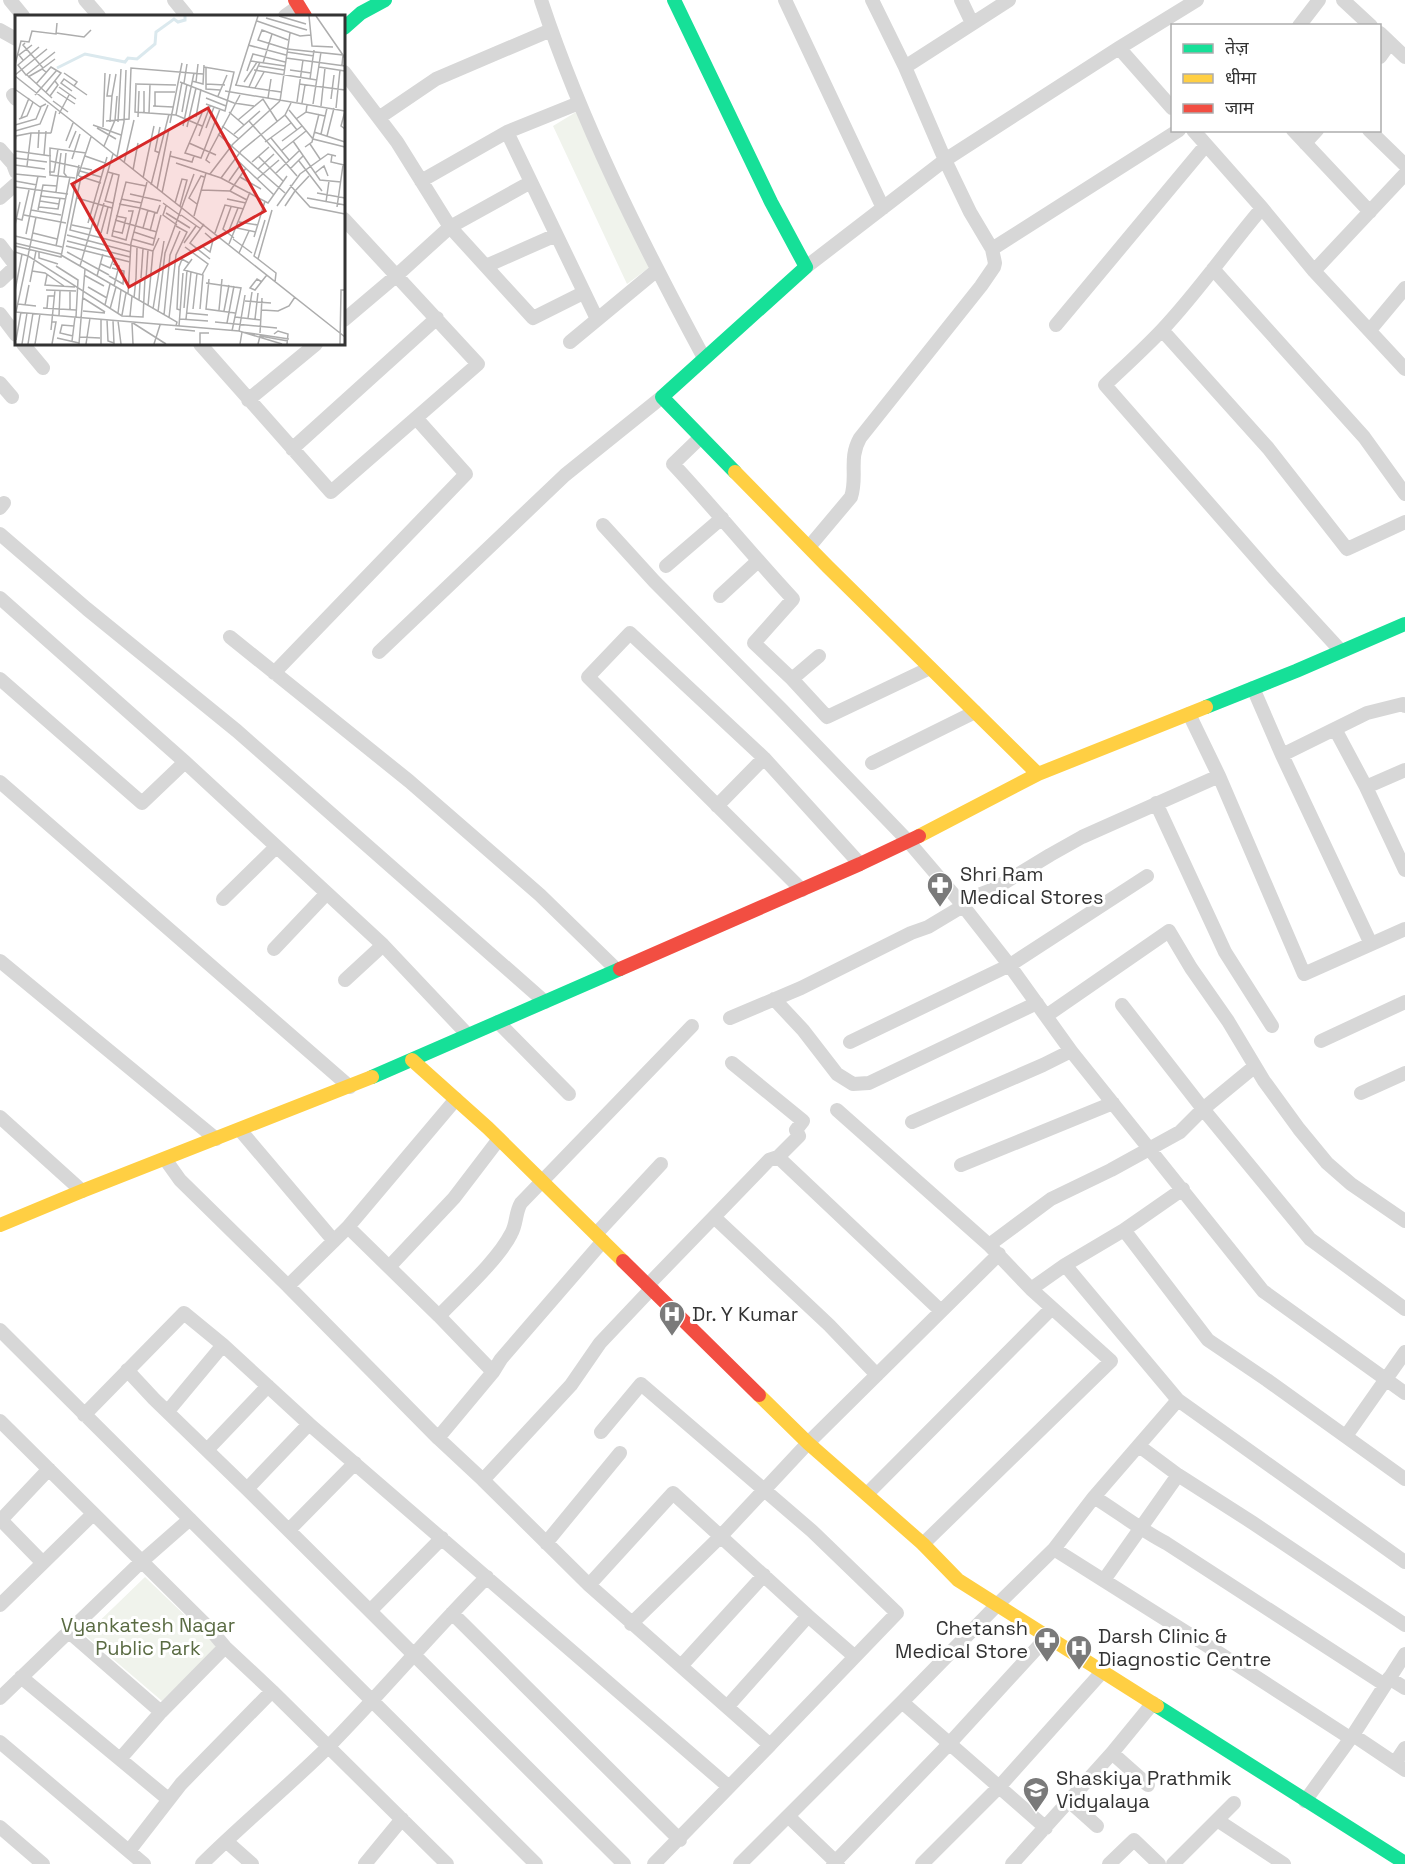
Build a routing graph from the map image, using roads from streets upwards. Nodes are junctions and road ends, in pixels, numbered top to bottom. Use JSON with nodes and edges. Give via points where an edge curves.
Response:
{"nodes":[{"id":1,"x":10,"y":0,"type":"edge"},
{"id":2,"x":85,"y":0,"type":"edge"},
{"id":3,"x":174,"y":0,"type":"edge"},
{"id":4,"x":385,"y":0,"type":"edge"},
{"id":5,"x":541,"y":0,"type":"edge"},
{"id":6,"x":785,"y":0,"type":"edge"},
{"id":7,"x":872,"y":0,"type":"edge"},
{"id":8,"x":961,"y":0,"type":"edge"},
{"id":9,"x":1009,"y":0,"type":"edge"},
{"id":10,"x":1197,"y":0,"type":"edge"},
{"id":11,"x":1319,"y":0,"type":"edge"},
{"id":12,"x":1342,"y":0,"type":"edge"},
{"id":13,"x":677,"y":1,"type":"edge"},
{"id":14,"x":300,"y":7,"type":"edge"},
{"id":15,"x":22,"y":15,"type":"edge"},
{"id":16,"x":98,"y":15,"type":"edge"},
{"id":17,"x":187,"y":15,"type":"edge"},
{"id":18,"x":287,"y":15,"type":"edge"},
{"id":19,"x":972,"y":23,"type":"junction"},
{"id":20,"x":1301,"y":24,"type":"edge"},
{"id":21,"x":1369,"y":24,"type":"edge"},
{"id":22,"x":345,"y":27,"type":"edge"},
{"id":23,"x":0,"y":30,"type":"edge"},
{"id":24,"x":551,"y":30,"type":"junction"},
{"id":25,"x":1381,"y":34,"type":"edge"},
{"id":26,"x":15,"y":38,"type":"edge"},
{"id":27,"x":1390,"y":43,"type":"junction"},
{"id":28,"x":1119,"y":48,"type":"junction"},
{"id":29,"x":1381,"y":56,"type":"edge"},
{"id":30,"x":1405,"y":57,"type":"edge"},
{"id":31,"x":905,"y":68,"type":"junction"},
{"id":32,"x":345,"y":73,"type":"edge"},
{"id":33,"x":579,"y":102,"type":"junction"},
{"id":34,"x":1171,"y":106,"type":"edge"},
{"id":35,"x":380,"y":117,"type":"junction"},
{"id":36,"x":507,"y":132,"type":"junction"},
{"id":37,"x":1176,"y":132,"type":"edge"},
{"id":38,"x":1295,"y":132,"type":"edge"},
{"id":39,"x":1315,"y":132,"type":"edge"},
{"id":40,"x":1371,"y":132,"type":"edge"},
{"id":41,"x":1203,"y":137,"type":"edge"},
{"id":42,"x":1305,"y":143,"type":"junction"},
{"id":43,"x":0,"y":149,"type":"edge"},
{"id":44,"x":945,"y":160,"type":"junction"},
{"id":45,"x":1405,"y":165,"type":"edge"},
{"id":46,"x":15,"y":169,"type":"edge"},
{"id":47,"x":1405,"y":174,"type":"edge"},
{"id":48,"x":421,"y":181,"type":"junction"},
{"id":49,"x":531,"y":183,"type":"junction"},
{"id":50,"x":15,"y":185,"type":"edge"},
{"id":51,"x":0,"y":198,"type":"edge"},
{"id":52,"x":883,"y":208,"type":"junction"},
{"id":53,"x":1262,"y":208,"type":"junction"},
{"id":54,"x":1370,"y":212,"type":"junction"},
{"id":55,"x":346,"y":226,"type":"edge"},
{"id":56,"x":450,"y":227,"type":"junction"},
{"id":57,"x":556,"y":235,"type":"junction"},
{"id":58,"x":0,"y":245,"type":"edge"},
{"id":59,"x":992,"y":249,"type":"junction"},
{"id":60,"x":15,"y":265,"type":"edge"},
{"id":61,"x":486,"y":266,"type":"junction"},
{"id":62,"x":15,"y":267,"type":"edge"},
{"id":63,"x":806,"y":267,"type":"junction"},
{"id":64,"x":1214,"y":269,"type":"junction"},
{"id":65,"x":657,"y":270,"type":"junction"},
{"id":66,"x":1314,"y":271,"type":"junction"},
{"id":67,"x":396,"y":276,"type":"junction"},
{"id":68,"x":0,"y":282,"type":"edge"},
{"id":69,"x":1405,"y":288,"type":"edge"},
{"id":70,"x":583,"y":293,"type":"junction"},
{"id":71,"x":0,"y":314,"type":"edge"},
{"id":72,"x":437,"y":318,"type":"junction"},
{"id":73,"x":345,"y":319,"type":"edge"},
{"id":74,"x":597,"y":319,"type":"junction"},
{"id":75,"x":1056,"y":325,"type":"dead end"},
{"id":76,"x":1162,"y":330,"type":"junction"},
{"id":77,"x":1370,"y":330,"type":"junction"},
{"id":78,"x":15,"y":334,"type":"edge"},
{"id":79,"x":570,"y":342,"type":"dead end"},
{"id":80,"x":24,"y":345,"type":"edge"},
{"id":81,"x":315,"y":345,"type":"edge"},
{"id":82,"x":208,"y":346,"type":"edge"},
{"id":83,"x":704,"y":358,"type":"junction"},
{"id":84,"x":43,"y":368,"type":"dead end"},
{"id":85,"x":1405,"y":369,"type":"edge"},
{"id":86,"x":0,"y":383,"type":"edge"},
{"id":87,"x":12,"y":397,"type":"dead end"},
{"id":88,"x":662,"y":398,"type":"junction"},
{"id":89,"x":248,"y":400,"type":"junction"},
{"id":90,"x":416,"y":418,"type":"junction"},
{"id":91,"x":701,"y":437,"type":"junction"},
{"id":92,"x":292,"y":449,"type":"junction"},
{"id":93,"x":1405,"y":494,"type":"edge"},
{"id":94,"x":722,"y":518,"type":"junction"},
{"id":95,"x":1405,"y":522,"type":"edge"},
{"id":96,"x":603,"y":525,"type":"dead end"},
{"id":97,"x":0,"y":534,"type":"edge"},
{"id":98,"x":809,"y":547,"type":"junction"},
{"id":99,"x":758,"y":561,"type":"junction"},
{"id":100,"x":666,"y":566,"type":"dead end"},
{"id":101,"x":720,"y":596,"type":"dead end"},
{"id":102,"x":0,"y":598,"type":"edge"},
{"id":103,"x":1405,"y":624,"type":"edge"},
{"id":104,"x":230,"y":637,"type":"dead end"},
{"id":105,"x":1341,"y":651,"type":"junction"},
{"id":106,"x":379,"y":652,"type":"dead end"},
{"id":107,"x":819,"y":656,"type":"dead end"},
{"id":108,"x":930,"y":668,"type":"junction"},
{"id":109,"x":274,"y":673,"type":"junction"},
{"id":110,"x":0,"y":679,"type":"edge"},
{"id":111,"x":792,"y":679,"type":"junction"},
{"id":112,"x":1253,"y":688,"type":"junction"},
{"id":113,"x":1405,"y":706,"type":"edge"},
{"id":114,"x":975,"y":712,"type":"junction"},
{"id":115,"x":1188,"y":714,"type":"junction"},
{"id":116,"x":1335,"y":729,"type":"junction"},
{"id":117,"x":1282,"y":755,"type":"junction"},
{"id":118,"x":764,"y":758,"type":"junction"},
{"id":119,"x":184,"y":762,"type":"junction"},
{"id":120,"x":872,"y":763,"type":"dead end"},
{"id":121,"x":1405,"y":770,"type":"edge"},
{"id":122,"x":1038,"y":774,"type":"junction"},
{"id":123,"x":1219,"y":776,"type":"junction"},
{"id":124,"x":0,"y":782,"type":"edge"},
{"id":125,"x":1366,"y":787,"type":"junction"},
{"id":126,"x":1156,"y":803,"type":"junction"},
{"id":127,"x":717,"y":806,"type":"junction"},
{"id":128,"x":908,"y":841,"type":"junction"},
{"id":129,"x":276,"y":847,"type":"junction"},
{"id":130,"x":1403,"y":860,"type":"edge"},
{"id":131,"x":860,"y":864,"type":"junction"},
{"id":132,"x":1147,"y":876,"type":"dead end"},
{"id":133,"x":802,"y":890,"type":"junction"},
{"id":134,"x":327,"y":893,"type":"junction"},
{"id":135,"x":223,"y":899,"type":"dead end"},
{"id":136,"x":961,"y":904,"type":"junction"},
{"id":137,"x":1405,"y":929,"type":"edge"},
{"id":138,"x":1371,"y":944,"type":"junction"},
{"id":139,"x":383,"y":945,"type":"junction"},
{"id":140,"x":274,"y":949,"type":"dead end"},
{"id":141,"x":0,"y":961,"type":"edge"},
{"id":142,"x":1010,"y":965,"type":"junction"},
{"id":143,"x":617,"y":970,"type":"junction"},
{"id":144,"x":345,"y":980,"type":"dead end"},
{"id":145,"x":774,"y":999,"type":"junction"},
{"id":146,"x":545,"y":1002,"type":"junction"},
{"id":147,"x":1405,"y":1002,"type":"edge"},
{"id":148,"x":1037,"y":1003,"type":"junction"},
{"id":149,"x":1122,"y":1005,"type":"dead end"},
{"id":150,"x":1046,"y":1016,"type":"junction"},
{"id":151,"x":730,"y":1018,"type":"dead end"},
{"id":152,"x":498,"y":1022,"type":"junction"},
{"id":153,"x":692,"y":1026,"type":"dead end"},
{"id":154,"x":1272,"y":1026,"type":"dead end"},
{"id":155,"x":467,"y":1035,"type":"junction"},
{"id":156,"x":850,"y":1041,"type":"dead end"},
{"id":157,"x":1321,"y":1041,"type":"dead end"},
{"id":158,"x":1071,"y":1050,"type":"junction"},
{"id":159,"x":412,"y":1060,"type":"junction"},
{"id":160,"x":732,"y":1063,"type":"dead end"},
{"id":161,"x":1254,"y":1067,"type":"junction"},
{"id":162,"x":1405,"y":1073,"type":"edge"},
{"id":163,"x":350,"y":1087,"type":"junction"},
{"id":164,"x":569,"y":1094,"type":"dead end"},
{"id":165,"x":1360,"y":1094,"type":"dead end"},
{"id":166,"x":456,"y":1099,"type":"junction"},
{"id":167,"x":1113,"y":1102,"type":"junction"},
{"id":168,"x":1203,"y":1109,"type":"junction"},
{"id":169,"x":837,"y":1110,"type":"dead end"},
{"id":170,"x":0,"y":1117,"type":"edge"},
{"id":171,"x":912,"y":1122,"type":"dead end"},
{"id":172,"x":240,"y":1130,"type":"junction"},
{"id":173,"x":216,"y":1139,"type":"junction"},
{"id":174,"x":499,"y":1139,"type":"junction"},
{"id":175,"x":1149,"y":1148,"type":"junction"},
{"id":176,"x":778,"y":1157,"type":"junction"},
{"id":177,"x":165,"y":1160,"type":"junction"},
{"id":178,"x":661,"y":1164,"type":"dead end"},
{"id":179,"x":961,"y":1165,"type":"dead end"},
{"id":180,"x":542,"y":1181,"type":"junction"},
{"id":181,"x":1183,"y":1189,"type":"junction"},
{"id":182,"x":82,"y":1191,"type":"junction"},
{"id":183,"x":714,"y":1217,"type":"junction"},
{"id":184,"x":1405,"y":1221,"type":"edge"},
{"id":185,"x":0,"y":1225,"type":"edge"},
{"id":186,"x":348,"y":1227,"type":"junction"},
{"id":187,"x":1124,"y":1230,"type":"junction"},
{"id":188,"x":599,"y":1237,"type":"junction"},
{"id":189,"x":334,"y":1240,"type":"junction"},
{"id":190,"x":994,"y":1249,"type":"junction"},
{"id":191,"x":1065,"y":1265,"type":"junction"},
{"id":192,"x":389,"y":1267,"type":"junction"},
{"id":193,"x":288,"y":1286,"type":"junction"},
{"id":194,"x":650,"y":1287,"type":"junction"},
{"id":195,"x":1030,"y":1288,"type":"junction"},
{"id":196,"x":1052,"y":1308,"type":"junction"},
{"id":197,"x":1405,"y":1309,"type":"edge"},
{"id":198,"x":941,"y":1311,"type":"junction"},
{"id":199,"x":439,"y":1316,"type":"junction"},
{"id":200,"x":0,"y":1330,"type":"edge"},
{"id":201,"x":223,"y":1345,"type":"junction"},
{"id":202,"x":1405,"y":1353,"type":"edge"},
{"id":203,"x":127,"y":1370,"type":"junction"},
{"id":204,"x":493,"y":1372,"type":"junction"},
{"id":205,"x":877,"y":1375,"type":"junction"},
{"id":206,"x":1386,"y":1380,"type":"junction"},
{"id":207,"x":267,"y":1386,"type":"junction"},
{"id":208,"x":1405,"y":1393,"type":"edge"},
{"id":209,"x":1178,"y":1400,"type":"junction"},
{"id":210,"x":168,"y":1411,"type":"junction"},
{"id":211,"x":84,"y":1415,"type":"junction"},
{"id":212,"x":0,"y":1421,"type":"edge"},
{"id":213,"x":309,"y":1424,"type":"junction"},
{"id":214,"x":602,"y":1432,"type":"dead end"},
{"id":215,"x":1346,"y":1436,"type":"junction"},
{"id":216,"x":438,"y":1438,"type":"junction"},
{"id":217,"x":808,"y":1443,"type":"junction"},
{"id":218,"x":1139,"y":1446,"type":"junction"},
{"id":219,"x":207,"y":1450,"type":"junction"},
{"id":220,"x":620,"y":1453,"type":"dead end"},
{"id":221,"x":355,"y":1463,"type":"junction"},
{"id":222,"x":49,"y":1469,"type":"junction"},
{"id":223,"x":1178,"y":1475,"type":"junction"},
{"id":224,"x":1405,"y":1479,"type":"edge"},
{"id":225,"x":483,"y":1480,"type":"junction"},
{"id":226,"x":247,"y":1488,"type":"junction"},
{"id":227,"x":763,"y":1490,"type":"junction"},
{"id":228,"x":867,"y":1494,"type":"junction"},
{"id":229,"x":1094,"y":1497,"type":"junction"},
{"id":230,"x":93,"y":1514,"type":"junction"},
{"id":231,"x":190,"y":1519,"type":"junction"},
{"id":232,"x":1,"y":1521,"type":"edge"},
{"id":233,"x":1140,"y":1529,"type":"junction"},
{"id":234,"x":289,"y":1530,"type":"junction"},
{"id":235,"x":720,"y":1537,"type":"junction"},
{"id":236,"x":442,"y":1538,"type":"junction"},
{"id":237,"x":546,"y":1543,"type":"junction"},
{"id":238,"x":922,"y":1544,"type":"junction"},
{"id":239,"x":1054,"y":1549,"type":"junction"},
{"id":240,"x":42,"y":1562,"type":"junction"},
{"id":241,"x":141,"y":1562,"type":"junction"},
{"id":242,"x":1405,"y":1562,"type":"edge"},
{"id":243,"x":764,"y":1575,"type":"junction"},
{"id":244,"x":487,"y":1577,"type":"junction"},
{"id":245,"x":1104,"y":1581,"type":"junction"},
{"id":246,"x":589,"y":1585,"type":"junction"},
{"id":247,"x":998,"y":1604,"type":"junction"},
{"id":248,"x":0,"y":1605,"type":"edge"},
{"id":249,"x":370,"y":1611,"type":"junction"},
{"id":250,"x":452,"y":1613,"type":"junction"},
{"id":251,"x":808,"y":1616,"type":"junction"},
{"id":252,"x":631,"y":1624,"type":"junction"},
{"id":253,"x":1405,"y":1625,"type":"edge"},
{"id":254,"x":68,"y":1631,"type":"junction"},
{"id":255,"x":1048,"y":1636,"type":"junction"},
{"id":256,"x":225,"y":1647,"type":"junction"},
{"id":257,"x":413,"y":1654,"type":"junction"},
{"id":258,"x":1405,"y":1654,"type":"edge"},
{"id":259,"x":854,"y":1656,"type":"junction"},
{"id":260,"x":681,"y":1666,"type":"junction"},
{"id":261,"x":1103,"y":1671,"type":"junction"},
{"id":262,"x":21,"y":1677,"type":"junction"},
{"id":263,"x":1387,"y":1682,"type":"junction"},
{"id":264,"x":1405,"y":1688,"type":"edge"},
{"id":265,"x":272,"y":1691,"type":"junction"},
{"id":266,"x":0,"y":1698,"type":"edge"},
{"id":267,"x":373,"y":1701,"type":"junction"},
{"id":268,"x":903,"y":1702,"type":"junction"},
{"id":269,"x":1153,"y":1703,"type":"junction"},
{"id":270,"x":727,"y":1707,"type":"junction"},
{"id":271,"x":161,"y":1713,"type":"junction"},
{"id":272,"x":1351,"y":1736,"type":"junction"},
{"id":273,"x":0,"y":1742,"type":"edge"},
{"id":274,"x":770,"y":1744,"type":"junction"},
{"id":275,"x":948,"y":1744,"type":"junction"},
{"id":276,"x":327,"y":1747,"type":"junction"},
{"id":277,"x":1405,"y":1748,"type":"edge"},
{"id":278,"x":1112,"y":1753,"type":"junction"},
{"id":279,"x":120,"y":1759,"type":"junction"},
{"id":280,"x":1400,"y":1767,"type":"edge"},
{"id":281,"x":1148,"y":1785,"type":"dead end"},
{"id":282,"x":729,"y":1787,"type":"junction"},
{"id":283,"x":999,"y":1787,"type":"junction"},
{"id":284,"x":168,"y":1799,"type":"junction"},
{"id":285,"x":1069,"y":1801,"type":"junction"},
{"id":286,"x":1305,"y":1801,"type":"junction"},
{"id":287,"x":1234,"y":1803,"type":"dead end"},
{"id":288,"x":789,"y":1817,"type":"junction"},
{"id":289,"x":402,"y":1819,"type":"junction"},
{"id":290,"x":1217,"y":1820,"type":"junction"},
{"id":291,"x":1097,"y":1826,"type":"dead end"},
{"id":292,"x":0,"y":1827,"type":"edge"},
{"id":293,"x":1046,"y":1828,"type":"junction"},
{"id":294,"x":680,"y":1839,"type":"junction"},
{"id":295,"x":226,"y":1841,"type":"junction"},
{"id":296,"x":129,"y":1851,"type":"junction"},
{"id":297,"x":1021,"y":1861,"type":"edge"},
{"id":298,"x":835,"y":1863,"type":"edge"},
{"id":299,"x":1405,"y":1863,"type":"edge"},
{"id":300,"x":42,"y":1864,"type":"edge"},
{"id":301,"x":144,"y":1864,"type":"edge"},
{"id":302,"x":202,"y":1864,"type":"edge"},
{"id":303,"x":252,"y":1864,"type":"edge"},
{"id":304,"x":365,"y":1864,"type":"edge"},
{"id":305,"x":447,"y":1864,"type":"edge"},
{"id":306,"x":537,"y":1864,"type":"edge"},
{"id":307,"x":624,"y":1864,"type":"edge"},
{"id":308,"x":654,"y":1864,"type":"edge"},
{"id":309,"x":740,"y":1864,"type":"edge"},
{"id":310,"x":922,"y":1864,"type":"edge"},
{"id":311,"x":1109,"y":1864,"type":"edge"},
{"id":312,"x":1158,"y":1864,"type":"edge"},
{"id":313,"x":1174,"y":1864,"type":"edge"},
{"id":314,"x":1284,"y":1864,"type":"edge"}],
"edges":[{"from":1,"to":15,"type":"street"},
{"from":2,"to":16,"type":"street"},
{"from":3,"to":17,"type":"street"},
{"from":4,"to":22,"type":"street"},
{"from":5,"to":24,"type":"street"},
{"from":6,"to":52,"type":"street"},
{"from":7,"to":31,"type":"street"},
{"from":8,"to":19,"type":"street"},
{"from":9,"to":19,"type":"street"},
{"from":10,"to":28,"type":"street"},
{"from":11,"to":20,"type":"street"},
{"from":12,"to":21,"type":"street"},
{"from":13,"to":63,"type":"street","via":[[771,202]]},
{"from":14,"to":18,"type":"street"},
{"from":19,"to":31,"type":"street"},
{"from":23,"to":26,"type":"street"},
{"from":24,"to":33,"type":"street"},
{"from":24,"to":35,"type":"street","via":[[436,79]]},
{"from":25,"to":27,"type":"street"},
{"from":27,"to":29,"type":"street"},
{"from":27,"to":30,"type":"street"},
{"from":28,"to":34,"type":"street"},
{"from":28,"to":44,"type":"street"},
{"from":31,"to":44,"type":"street"},
{"from":32,"to":35,"type":"street"},
{"from":33,"to":36,"type":"street"},
{"from":33,"to":65,"type":"street"},
{"from":35,"to":48,"type":"street"},
{"from":36,"to":48,"type":"street"},
{"from":36,"to":49,"type":"street"},
{"from":37,"to":59,"type":"street"},
{"from":38,"to":42,"type":"street"},
{"from":39,"to":42,"type":"street"},
{"from":40,"to":45,"type":"street"},
{"from":41,"to":53,"type":"street"},
{"from":41,"to":75,"type":"street"},
{"from":42,"to":54,"type":"street"},
{"from":43,"to":46,"type":"street"},
{"from":44,"to":52,"type":"street"},
{"from":44,"to":59,"type":"street"},
{"from":47,"to":54,"type":"street"},
{"from":48,"to":56,"type":"street"},
{"from":49,"to":56,"type":"street"},
{"from":49,"to":57,"type":"street"},
{"from":50,"to":51,"type":"street"},
{"from":52,"to":63,"type":"street"},
{"from":53,"to":64,"type":"street"},
{"from":53,"to":66,"type":"street"},
{"from":54,"to":66,"type":"street"},
{"from":55,"to":67,"type":"street"},
{"from":56,"to":61,"type":"street"},
{"from":56,"to":67,"type":"street"},
{"from":57,"to":61,"type":"street"},
{"from":57,"to":70,"type":"street"},
{"from":58,"to":60,"type":"street"},
{"from":59,"to":98,"type":"street","via":[[992,271],[860,438],[853,457],[851,498]]},
{"from":61,"to":70,"type":"street","via":[[533,318]]},
{"from":62,"to":68,"type":"street"},
{"from":63,"to":83,"type":"street"},
{"from":64,"to":76,"type":"street"},
{"from":64,"to":93,"type":"street","via":[[1364,437]]},
{"from":65,"to":74,"type":"street"},
{"from":65,"to":83,"type":"street"},
{"from":66,"to":77,"type":"street"},
{"from":67,"to":72,"type":"street"},
{"from":67,"to":73,"type":"street"},
{"from":69,"to":77,"type":"street"},
{"from":70,"to":74,"type":"street"},
{"from":71,"to":78,"type":"street"},
{"from":72,"to":90,"type":"street","via":[[478,364]]},
{"from":72,"to":92,"type":"street"},
{"from":74,"to":79,"type":"street"},
{"from":76,"to":95,"type":"street","via":[[1268,448],[1347,549]]},
{"from":76,"to":105,"type":"street","via":[[1105,385]]},
{"from":77,"to":85,"type":"street"},
{"from":80,"to":84,"type":"street"},
{"from":81,"to":89,"type":"street"},
{"from":82,"to":89,"type":"street"},
{"from":83,"to":88,"type":"street"},
{"from":86,"to":87,"type":"street"},
{"from":88,"to":91,"type":"street"},
{"from":88,"to":106,"type":"street","via":[[564,475]]},
{"from":89,"to":92,"type":"street"},
{"from":90,"to":92,"type":"street","via":[[331,492]]},
{"from":90,"to":109,"type":"street","via":[[466,474]]},
{"from":91,"to":94,"type":"street","via":[[673,464]]},
{"from":91,"to":98,"type":"street"},
{"from":94,"to":99,"type":"street"},
{"from":94,"to":100,"type":"street"},
{"from":96,"to":128,"type":"street"},
{"from":97,"to":146,"type":"street","via":[[237,731]]},
{"from":98,"to":108,"type":"street"},
{"from":99,"to":101,"type":"street"},
{"from":99,"to":111,"type":"street","via":[[794,599],[754,643]]},
{"from":102,"to":119,"type":"street"},
{"from":103,"to":105,"type":"street"},
{"from":104,"to":109,"type":"street"},
{"from":105,"to":112,"type":"street"},
{"from":107,"to":111,"type":"street"},
{"from":108,"to":111,"type":"street","via":[[827,717]]},
{"from":108,"to":114,"type":"street"},
{"from":109,"to":143,"type":"street","via":[[409,781],[540,895]]},
{"from":110,"to":119,"type":"street","via":[[142,803]]},
{"from":112,"to":115,"type":"street"},
{"from":112,"to":117,"type":"street"},
{"from":113,"to":116,"type":"street","via":[[1367,713]]},
{"from":114,"to":120,"type":"street"},
{"from":114,"to":122,"type":"street"},
{"from":115,"to":122,"type":"street"},
{"from":115,"to":123,"type":"street"},
{"from":116,"to":117,"type":"street"},
{"from":116,"to":125,"type":"street"},
{"from":117,"to":138,"type":"street"},
{"from":118,"to":127,"type":"street"},
{"from":118,"to":127,"type":"street","via":[[630,633],[588,677]]},
{"from":118,"to":131,"type":"street"},
{"from":119,"to":129,"type":"street"},
{"from":121,"to":125,"type":"street"},
{"from":122,"to":128,"type":"street"},
{"from":123,"to":126,"type":"street"},
{"from":123,"to":138,"type":"street","via":[[1305,974]]},
{"from":124,"to":163,"type":"street"},
{"from":125,"to":130,"type":"street"},
{"from":126,"to":136,"type":"street","via":[[1074,842]]},
{"from":126,"to":154,"type":"street","via":[[1221,944]]},
{"from":127,"to":133,"type":"street"},
{"from":128,"to":131,"type":"street"},
{"from":128,"to":136,"type":"street"},
{"from":129,"to":134,"type":"street"},
{"from":129,"to":135,"type":"street"},
{"from":131,"to":133,"type":"street"},
{"from":132,"to":142,"type":"street"},
{"from":133,"to":143,"type":"street"},
{"from":134,"to":139,"type":"street"},
{"from":134,"to":140,"type":"street"},
{"from":136,"to":142,"type":"street"},
{"from":136,"to":145,"type":"street","via":[[928,927]]},
{"from":137,"to":138,"type":"street"},
{"from":139,"to":144,"type":"street"},
{"from":139,"to":155,"type":"street"},
{"from":141,"to":173,"type":"street"},
{"from":142,"to":148,"type":"street"},
{"from":142,"to":156,"type":"street"},
{"from":143,"to":146,"type":"street"},
{"from":145,"to":148,"type":"street","via":[[837,1074],[854,1084],[868,1083]]},
{"from":145,"to":151,"type":"street"},
{"from":146,"to":152,"type":"street"},
{"from":147,"to":157,"type":"street"},
{"from":148,"to":150,"type":"street"},
{"from":149,"to":168,"type":"street"},
{"from":150,"to":158,"type":"street"},
{"from":150,"to":161,"type":"street","via":[[1169,931]]},
{"from":152,"to":155,"type":"street"},
{"from":152,"to":164,"type":"street"},
{"from":153,"to":180,"type":"street"},
{"from":155,"to":159,"type":"street"},
{"from":158,"to":167,"type":"street"},
{"from":158,"to":171,"type":"street"},
{"from":159,"to":163,"type":"street"},
{"from":159,"to":166,"type":"street"},
{"from":160,"to":176,"type":"street","via":[[803,1121],[796,1130],[799,1136]]},
{"from":161,"to":168,"type":"street"},
{"from":161,"to":184,"type":"street","via":[[1327,1163]]},
{"from":162,"to":165,"type":"street"},
{"from":163,"to":172,"type":"street"},
{"from":166,"to":174,"type":"street"},
{"from":166,"to":186,"type":"street"},
{"from":167,"to":175,"type":"street"},
{"from":167,"to":179,"type":"street"},
{"from":168,"to":175,"type":"street","via":[[1180,1132]]},
{"from":168,"to":197,"type":"street","via":[[1310,1239]]},
{"from":169,"to":190,"type":"street"},
{"from":170,"to":182,"type":"street"},
{"from":172,"to":173,"type":"street"},
{"from":172,"to":189,"type":"street"},
{"from":173,"to":177,"type":"street"},
{"from":174,"to":180,"type":"street"},
{"from":174,"to":192,"type":"street","via":[[454,1198]]},
{"from":175,"to":181,"type":"street"},
{"from":175,"to":190,"type":"street","via":[[1051,1199]]},
{"from":176,"to":183,"type":"street","via":[[769,1160]]},
{"from":176,"to":198,"type":"street"},
{"from":177,"to":182,"type":"street"},
{"from":177,"to":193,"type":"street"},
{"from":178,"to":188,"type":"street"},
{"from":180,"to":188,"type":"street"},
{"from":180,"to":199,"type":"street","via":[[518,1210],[507,1241]]},
{"from":181,"to":187,"type":"street"},
{"from":181,"to":206,"type":"street","via":[[1263,1291]]},
{"from":182,"to":185,"type":"street"},
{"from":183,"to":194,"type":"street"},
{"from":183,"to":205,"type":"street"},
{"from":186,"to":189,"type":"street"},
{"from":186,"to":192,"type":"street"},
{"from":187,"to":191,"type":"street"},
{"from":187,"to":215,"type":"street","via":[[1208,1340]]},
{"from":188,"to":194,"type":"street"},
{"from":188,"to":204,"type":"street"},
{"from":189,"to":193,"type":"street"},
{"from":190,"to":195,"type":"street"},
{"from":190,"to":198,"type":"street"},
{"from":191,"to":195,"type":"street"},
{"from":191,"to":209,"type":"street"},
{"from":192,"to":199,"type":"street"},
{"from":193,"to":216,"type":"street"},
{"from":194,"to":217,"type":"street"},
{"from":194,"to":225,"type":"street","via":[[600,1343],[571,1386]]},
{"from":195,"to":196,"type":"street"},
{"from":196,"to":228,"type":"street"},
{"from":196,"to":238,"type":"street","via":[[1111,1361]]},
{"from":198,"to":205,"type":"street"},
{"from":199,"to":204,"type":"street"},
{"from":200,"to":211,"type":"street"},
{"from":201,"to":203,"type":"street","via":[[183,1313]]},
{"from":201,"to":207,"type":"street"},
{"from":201,"to":210,"type":"street"},
{"from":202,"to":206,"type":"street"},
{"from":203,"to":210,"type":"street"},
{"from":203,"to":211,"type":"street"},
{"from":204,"to":216,"type":"street"},
{"from":205,"to":217,"type":"street"},
{"from":206,"to":208,"type":"street"},
{"from":206,"to":215,"type":"street"},
{"from":207,"to":213,"type":"street"},
{"from":207,"to":219,"type":"street"},
{"from":209,"to":218,"type":"street"},
{"from":209,"to":242,"type":"street"},
{"from":210,"to":219,"type":"street"},
{"from":211,"to":231,"type":"street"},
{"from":212,"to":222,"type":"street"},
{"from":213,"to":221,"type":"street"},
{"from":213,"to":226,"type":"street"},
{"from":214,"to":227,"type":"street","via":[[641,1384]]},
{"from":215,"to":224,"type":"street"},
{"from":216,"to":225,"type":"street"},
{"from":217,"to":227,"type":"street"},
{"from":217,"to":228,"type":"street"},
{"from":218,"to":223,"type":"street"},
{"from":218,"to":229,"type":"street"},
{"from":219,"to":226,"type":"street"},
{"from":220,"to":237,"type":"street"},
{"from":221,"to":234,"type":"street"},
{"from":221,"to":236,"type":"street"},
{"from":222,"to":230,"type":"street"},
{"from":222,"to":232,"type":"street"},
{"from":223,"to":233,"type":"street"},
{"from":223,"to":253,"type":"street"},
{"from":225,"to":237,"type":"street"},
{"from":226,"to":234,"type":"street"},
{"from":227,"to":235,"type":"street"},
{"from":227,"to":259,"type":"street","via":[[897,1613]]},
{"from":228,"to":238,"type":"street"},
{"from":229,"to":233,"type":"street"},
{"from":229,"to":239,"type":"street"},
{"from":230,"to":240,"type":"street"},
{"from":230,"to":241,"type":"street"},
{"from":231,"to":241,"type":"street"},
{"from":231,"to":267,"type":"street"},
{"from":232,"to":240,"type":"street"},
{"from":233,"to":245,"type":"street"},
{"from":233,"to":263,"type":"street"},
{"from":234,"to":249,"type":"street"},
{"from":235,"to":243,"type":"street"},
{"from":235,"to":246,"type":"street","via":[[673,1493]]},
{"from":235,"to":252,"type":"street"},
{"from":236,"to":244,"type":"street"},
{"from":236,"to":249,"type":"street"},
{"from":237,"to":246,"type":"street"},
{"from":238,"to":247,"type":"street","via":[[958,1580]]},
{"from":239,"to":245,"type":"street"},
{"from":239,"to":247,"type":"street"},
{"from":240,"to":248,"type":"street"},
{"from":241,"to":254,"type":"street"},
{"from":241,"to":256,"type":"street"},
{"from":243,"to":251,"type":"street"},
{"from":243,"to":260,"type":"street"},
{"from":244,"to":250,"type":"street"},
{"from":244,"to":282,"type":"street"},
{"from":245,"to":272,"type":"street"},
{"from":246,"to":252,"type":"street"},
{"from":247,"to":255,"type":"street"},
{"from":247,"to":268,"type":"street"},
{"from":249,"to":257,"type":"street"},
{"from":250,"to":257,"type":"street"},
{"from":250,"to":294,"type":"street"},
{"from":251,"to":259,"type":"street"},
{"from":251,"to":270,"type":"street"},
{"from":252,"to":260,"type":"street"},
{"from":254,"to":262,"type":"street"},
{"from":254,"to":271,"type":"street"},
{"from":255,"to":261,"type":"street"},
{"from":255,"to":275,"type":"street"},
{"from":256,"to":265,"type":"street"},
{"from":256,"to":271,"type":"street"},
{"from":257,"to":267,"type":"street"},
{"from":257,"to":307,"type":"street"},
{"from":258,"to":263,"type":"street"},
{"from":259,"to":274,"type":"street"},
{"from":260,"to":270,"type":"street"},
{"from":261,"to":269,"type":"street"},
{"from":261,"to":283,"type":"street"},
{"from":262,"to":266,"type":"street"},
{"from":262,"to":279,"type":"street"},
{"from":263,"to":264,"type":"street"},
{"from":263,"to":272,"type":"street"},
{"from":265,"to":276,"type":"street"},
{"from":265,"to":284,"type":"street"},
{"from":267,"to":276,"type":"street"},
{"from":267,"to":306,"type":"street"},
{"from":268,"to":275,"type":"street"},
{"from":268,"to":288,"type":"street"},
{"from":269,"to":278,"type":"street"},
{"from":269,"to":286,"type":"street"},
{"from":270,"to":274,"type":"street"},
{"from":271,"to":279,"type":"street"},
{"from":272,"to":280,"type":"street"},
{"from":272,"to":286,"type":"street"},
{"from":273,"to":296,"type":"street"},
{"from":274,"to":282,"type":"street"},
{"from":275,"to":283,"type":"street"},
{"from":275,"to":298,"type":"street"},
{"from":276,"to":289,"type":"street"},
{"from":276,"to":295,"type":"street"},
{"from":277,"to":280,"type":"street"},
{"from":278,"to":281,"type":"street"},
{"from":278,"to":285,"type":"street"},
{"from":279,"to":284,"type":"street"},
{"from":282,"to":294,"type":"street"},
{"from":283,"to":293,"type":"street"},
{"from":283,"to":310,"type":"street"},
{"from":284,"to":296,"type":"street"},
{"from":285,"to":291,"type":"street"},
{"from":285,"to":293,"type":"street"},
{"from":286,"to":299,"type":"street"},
{"from":287,"to":290,"type":"street"},
{"from":288,"to":298,"type":"street"},
{"from":288,"to":309,"type":"street"},
{"from":289,"to":304,"type":"street"},
{"from":289,"to":305,"type":"street"},
{"from":290,"to":313,"type":"street"},
{"from":290,"to":314,"type":"street"},
{"from":292,"to":300,"type":"street"},
{"from":293,"to":297,"type":"street"},
{"from":294,"to":308,"type":"street"},
{"from":295,"to":302,"type":"street"},
{"from":295,"to":303,"type":"street"},
{"from":296,"to":301,"type":"street"},
{"from":311,"to":312,"type":"street","via":[[1134,1840]]}]}
